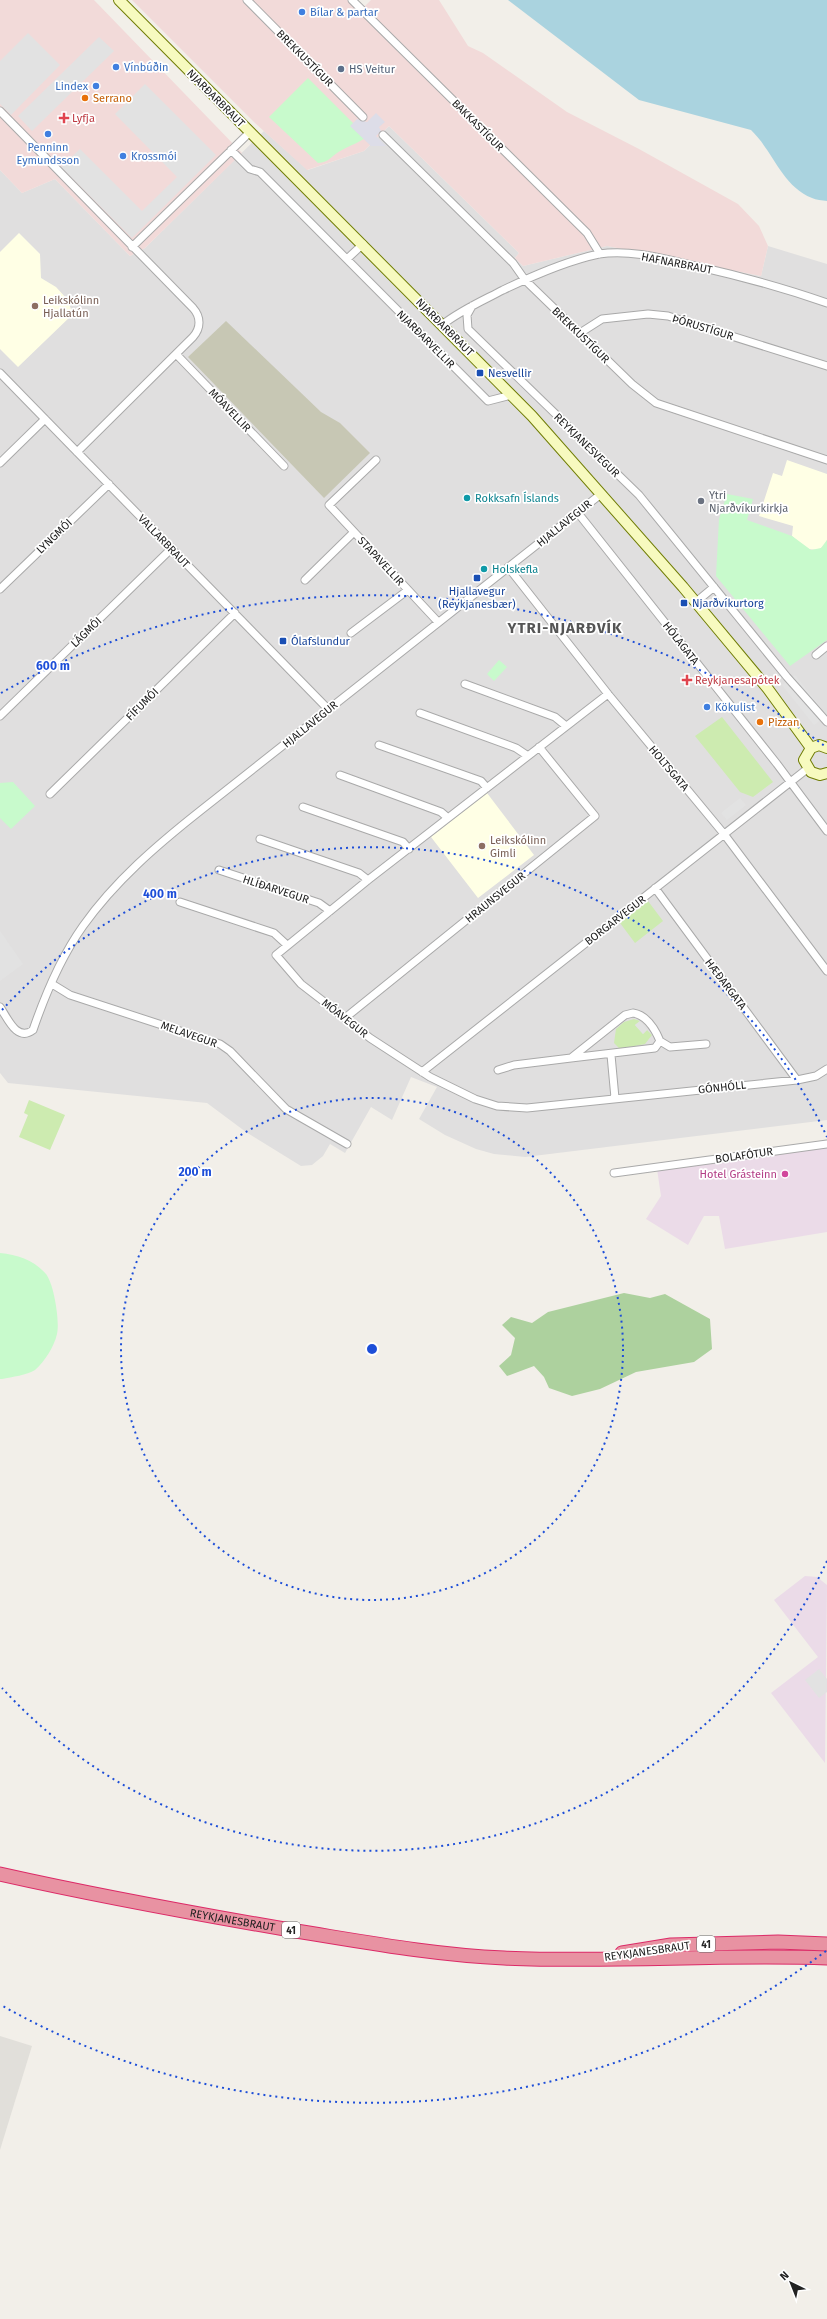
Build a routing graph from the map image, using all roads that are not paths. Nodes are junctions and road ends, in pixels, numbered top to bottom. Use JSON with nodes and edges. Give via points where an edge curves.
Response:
{"nodes":[{"id":1,"x":119,"y":0,"type":"edge"},
{"id":2,"x":247,"y":0,"type":"edge"},
{"id":3,"x":352,"y":0,"type":"edge"},
{"id":4,"x":0,"y":111,"type":"edge"},
{"id":5,"x":363,"y":117,"type":"dead end"},
{"id":6,"x":250,"y":132,"type":"junction"},
{"id":7,"x":383,"y":135,"type":"dead end"},
{"id":8,"x":231,"y":150,"type":"junction"},
{"id":9,"x":363,"y":244,"type":"junction"},
{"id":10,"x":132,"y":247,"type":"junction"},
{"id":11,"x":600,"y":254,"type":"junction"},
{"id":12,"x":347,"y":259,"type":"junction"},
{"id":13,"x":524,"y":280,"type":"junction"},
{"id":14,"x":827,"y":303,"type":"edge"},
{"id":15,"x":472,"y":306,"type":"junction"},
{"id":16,"x":442,"y":325,"type":"junction"},
{"id":17,"x":580,"y":333,"type":"junction"},
{"id":18,"x":176,"y":354,"type":"junction"},
{"id":19,"x":827,"y":366,"type":"edge"},
{"id":20,"x":0,"y":373,"type":"edge"},
{"id":21,"x":511,"y":395,"type":"junction"},
{"id":22,"x":45,"y":419,"type":"junction"},
{"id":23,"x":77,"y":452,"type":"junction"},
{"id":24,"x":376,"y":460,"type":"dead end"},
{"id":25,"x":827,"y":460,"type":"edge"},
{"id":26,"x":0,"y":463,"type":"edge"},
{"id":27,"x":284,"y":466,"type":"dead end"},
{"id":28,"x":109,"y":484,"type":"junction"},
{"id":29,"x":601,"y":494,"type":"junction"},
{"id":30,"x":578,"y":513,"type":"junction"},
{"id":31,"x":354,"y":532,"type":"junction"},
{"id":32,"x":172,"y":548,"type":"junction"},
{"id":33,"x":508,"y":567,"type":"junction"},
{"id":34,"x":305,"y":580,"type":"dead end"},
{"id":35,"x":714,"y":587,"type":"junction"},
{"id":36,"x":0,"y":589,"type":"edge"},
{"id":37,"x":408,"y":590,"type":"junction"},
{"id":38,"x":696,"y":602,"type":"junction"},
{"id":39,"x":235,"y":613,"type":"junction"},
{"id":40,"x":438,"y":622,"type":"junction"},
{"id":41,"x":351,"y":633,"type":"dead end"},
{"id":42,"x":827,"y":646,"type":"edge"},
{"id":43,"x":816,"y":655,"type":"dead end"},
{"id":44,"x":465,"y":684,"type":"dead end"},
{"id":45,"x":608,"y":694,"type":"junction"},
{"id":46,"x":328,"y":709,"type":"junction"},
{"id":47,"x":420,"y":713,"type":"dead end"},
{"id":48,"x":0,"y":716,"type":"edge"},
{"id":49,"x":827,"y":722,"type":"edge"},
{"id":50,"x":566,"y":726,"type":"junction"},
{"id":51,"x":379,"y":745,"type":"dead end"},
{"id":52,"x":539,"y":747,"type":"junction"},
{"id":53,"x":811,"y":748,"type":"junction"},
{"id":54,"x":827,"y":748,"type":"edge"},
{"id":55,"x":528,"y":756,"type":"junction"},
{"id":56,"x":807,"y":769,"type":"junction"},
{"id":57,"x":827,"y":773,"type":"edge"},
{"id":58,"x":340,"y":775,"type":"dead end"},
{"id":59,"x":789,"y":783,"type":"junction"},
{"id":60,"x":487,"y":788,"type":"junction"},
{"id":61,"x":50,"y":794,"type":"dead end"},
{"id":62,"x":303,"y":807,"type":"dead end"},
{"id":63,"x":448,"y":818,"type":"junction"},
{"id":64,"x":827,"y":831,"type":"edge"},
{"id":65,"x":724,"y":834,"type":"junction"},
{"id":66,"x":260,"y":839,"type":"dead end"},
{"id":67,"x":409,"y":848,"type":"junction"},
{"id":68,"x":219,"y":870,"type":"dead end"},
{"id":69,"x":368,"y":880,"type":"junction"},
{"id":70,"x":655,"y":888,"type":"junction"},
{"id":71,"x":180,"y":902,"type":"dead end"},
{"id":72,"x":330,"y":911,"type":"junction"},
{"id":73,"x":287,"y":945,"type":"junction"},
{"id":74,"x":827,"y":971,"type":"edge"},
{"id":75,"x":52,"y":984,"type":"junction"},
{"id":76,"x":0,"y":1007,"type":"edge"},
{"id":77,"x":345,"y":1018,"type":"junction"},
{"id":78,"x":660,"y":1041,"type":"junction"},
{"id":79,"x":706,"y":1044,"type":"dead end"},
{"id":80,"x":611,"y":1055,"type":"junction"},
{"id":81,"x":571,"y":1058,"type":"junction"},
{"id":82,"x":827,"y":1069,"type":"edge"},
{"id":83,"x":498,"y":1070,"type":"dead end"},
{"id":84,"x":422,"y":1072,"type":"junction"},
{"id":85,"x":797,"y":1080,"type":"junction"},
{"id":86,"x":615,"y":1098,"type":"junction"},
{"id":87,"x":347,"y":1144,"type":"dead end"},
{"id":88,"x":827,"y":1144,"type":"edge"},
{"id":89,"x":614,"y":1173,"type":"dead end"},
{"id":90,"x":0,"y":1874,"type":"edge"},
{"id":91,"x":827,"y":1944,"type":"edge"},
{"id":92,"x":827,"y":1958,"type":"edge"},
{"id":93,"x":586,"y":1959,"type":"junction"}],
"edges":[{"from":1,"to":6,"type":"main road","name":"NJARÐARBRAUT"},
{"from":2,"to":5,"type":"street","name":"BREKKUSTÍGUR"},
{"from":3,"to":11,"type":"street","name":"BAKKASTÍGUR","via":[[587,233]]},
{"from":4,"to":10,"type":"street"},
{"from":6,"to":8,"type":"street"},
{"from":6,"to":9,"type":"main road","name":"NJARÐARBRAUT"},
{"from":7,"to":13,"type":"street","name":"BREKKUSTÍGUR","via":[[513,263]]},
{"from":8,"to":10,"type":"street"},
{"from":8,"to":12,"type":"street","name":"NJARÐARVELLIR","via":[[250,169],[260,172]]},
{"from":9,"to":12,"type":"street"},
{"from":9,"to":16,"type":"main road","name":"NJARÐARBRAUT"},
{"from":10,"to":18,"type":"street","via":[[198,315],[199,327],[196,334]]},
{"from":11,"to":13,"type":"street","name":"HAFNARBRAUT"},
{"from":11,"to":14,"type":"street","name":"HAFNARBRAUT","via":[[664,258],[772,284]]},
{"from":12,"to":21,"type":"street","name":"NJARÐARVELLIR","via":[[488,401]]},
{"from":13,"to":15,"type":"street","name":"HAFNARBRAUT"},
{"from":13,"to":17,"type":"street","name":"BREKKUSTÍGUR"},
{"from":15,"to":16,"type":"street","name":"HAFNARBRAUT"},
{"from":15,"to":35,"type":"street","name":"REYKJANESVEGUR","via":[[467,315],[467,322],[472,333],[639,495]]},
{"from":16,"to":21,"type":"main road","name":"NJARÐARBRAUT"},
{"from":17,"to":19,"type":"street","name":"ÞÓRUSTÍGUR","via":[[602,319],[648,314],[668,316]]},
{"from":17,"to":25,"type":"street","name":"BREKKUSTÍGUR","via":[[632,384],[656,402]]},
{"from":18,"to":23,"type":"street"},
{"from":18,"to":27,"type":"street","name":"MÓAVELLIR"},
{"from":20,"to":22,"type":"street","name":"VALLARBRAUT"},
{"from":21,"to":29,"type":"main road","name":"NJARÐARBRAUT"},
{"from":22,"to":23,"type":"street","name":"VALLARBRAUT"},
{"from":22,"to":26,"type":"street"},
{"from":23,"to":28,"type":"street","name":"VALLARBRAUT"},
{"from":24,"to":31,"type":"street","name":"STAPAVELLIR","via":[[329,505]]},
{"from":28,"to":32,"type":"street","name":"VALLARBRAUT"},
{"from":28,"to":36,"type":"street","name":"LYNGMÓI"},
{"from":29,"to":30,"type":"street","name":"HJALLAVEGUR"},
{"from":29,"to":38,"type":"main road","name":"NJARÐARBRAUT"},
{"from":30,"to":33,"type":"street","name":"HJALLAVEGUR"},
{"from":30,"to":59,"type":"street","name":"HÓLAGATA","via":[[777,764]]},
{"from":31,"to":34,"type":"street","name":"STAPAVELLIR"},
{"from":31,"to":37,"type":"street","name":"STAPAVELLIR"},
{"from":32,"to":39,"type":"street","name":"VALLARBRAUT"},
{"from":32,"to":48,"type":"street","name":"LÁGMÓI"},
{"from":33,"to":40,"type":"street","name":"HJALLAVEGUR"},
{"from":33,"to":45,"type":"street","name":"HOLTSGATA"},
{"from":35,"to":38,"type":"street"},
{"from":35,"to":49,"type":"street","name":"REYKJANESVEGUR"},
{"from":37,"to":40,"type":"street","name":"STAPAVELLIR"},
{"from":37,"to":41,"type":"street","name":"STAPAVELLIR"},
{"from":38,"to":53,"type":"main road","name":"NJARÐARBRAUT","via":[[768,689]]},
{"from":39,"to":46,"type":"street","name":"VALLARBRAUT"},
{"from":39,"to":61,"type":"street","name":"FÍFUMÓI"},
{"from":40,"to":46,"type":"street","name":"HJALLAVEGUR"},
{"from":42,"to":43,"type":"street"},
{"from":44,"to":50,"type":"street","via":[[555,717]]},
{"from":45,"to":50,"type":"street"},
{"from":45,"to":65,"type":"street","name":"HOLTSGATA"},
{"from":46,"to":75,"type":"street","name":"HJALLAVEGUR","via":[[136,865],[82,926]]},
{"from":47,"to":55,"type":"street","via":[[516,748]]},
{"from":50,"to":52,"type":"street"},
{"from":51,"to":60,"type":"street","via":[[481,781]]},
{"from":52,"to":55,"type":"street"},
{"from":52,"to":77,"type":"street","name":"HRAUNSVEGUR","via":[[595,816]]},
{"from":53,"to":54,"type":"main road"},
{"from":53,"to":56,"type":"main road","via":[[805,755]]},
{"from":55,"to":60,"type":"street"},
{"from":56,"to":57,"type":"main road","via":[[815,775]]},
{"from":56,"to":59,"type":"street","name":"BORGARVEGUR"},
{"from":58,"to":63,"type":"street","via":[[441,812]]},
{"from":59,"to":64,"type":"street","name":"HÓLAGATA"},
{"from":59,"to":65,"type":"street","name":"BORGARVEGUR"},
{"from":60,"to":63,"type":"street"},
{"from":62,"to":67,"type":"street","via":[[403,842]]},
{"from":63,"to":67,"type":"street"},
{"from":65,"to":70,"type":"street","name":"BORGARVEGUR"},
{"from":65,"to":74,"type":"street","name":"HOLTSGATA"},
{"from":66,"to":69,"type":"street","via":[[359,872]]},
{"from":67,"to":69,"type":"street"},
{"from":68,"to":72,"type":"street","name":"HLÍÐARVEGUR","via":[[319,902]]},
{"from":69,"to":72,"type":"street"},
{"from":70,"to":84,"type":"street","name":"BORGARVEGUR"},
{"from":70,"to":85,"type":"street","name":"HÆÐARGATA"},
{"from":71,"to":73,"type":"street","via":[[274,933]]},
{"from":72,"to":73,"type":"street"},
{"from":73,"to":77,"type":"street","name":"MÓAVEGUR","via":[[276,955],[301,984]]},
{"from":75,"to":76,"type":"street","name":"HJALLAVEGUR","via":[[32,1030],[27,1035],[17,1031]]},
{"from":75,"to":87,"type":"street","name":"MELAVEGUR","via":[[70,995],[220,1044],[230,1051],[286,1109]]},
{"from":77,"to":84,"type":"street","name":"MÓAVEGUR","via":[[394,1055]]},
{"from":78,"to":79,"type":"street","via":[[670,1047]]},
{"from":78,"to":80,"type":"street","via":[[655,1048]]},
{"from":78,"to":81,"type":"street","via":[[655,1029],[643,1017],[629,1014]]},
{"from":80,"to":81,"type":"street"},
{"from":80,"to":86,"type":"street"},
{"from":81,"to":83,"type":"street","via":[[514,1065]]},
{"from":82,"to":85,"type":"street","name":"GÓNHÓLL","via":[[816,1076]]},
{"from":84,"to":86,"type":"street","name":"GÓNHÓLL","via":[[475,1099],[497,1106],[527,1108]]},
{"from":85,"to":86,"type":"street","name":"GÓNHÓLL"},
{"from":88,"to":89,"type":"street","name":"BOLAFÓTUR"},
{"from":90,"to":93,"type":"highway","name":"REYKJANESBRAUT","number":"41","via":[[102,1897],[373,1944],[503,1958]]},
{"from":91,"to":93,"type":"highway","name":"REYKJANESBRAUT","number":"41","via":[[778,1942],[671,1945]]},
{"from":92,"to":93,"type":"highway","name":"REYKJANESBRAUT","number":"41"}]}
